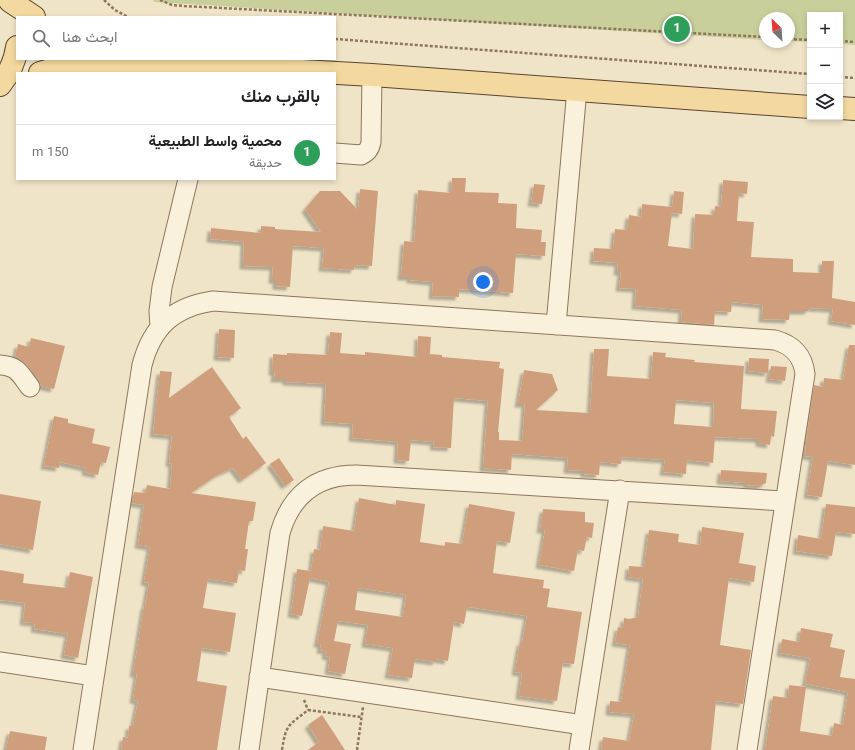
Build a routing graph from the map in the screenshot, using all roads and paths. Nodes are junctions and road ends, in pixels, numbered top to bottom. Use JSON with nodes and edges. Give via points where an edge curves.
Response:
{"nodes":[{"id":1,"x":9,"y":0,"type":"edge"},
{"id":2,"x":104,"y":0,"type":"edge"},
{"id":3,"x":160,"y":0,"type":"edge"},
{"id":4,"x":33,"y":16,"type":"edge"},
{"id":5,"x":126,"y":16,"type":"edge"},
{"id":6,"x":16,"y":20,"type":"edge"},
{"id":7,"x":759,"y":37,"type":"edge"},
{"id":8,"x":795,"y":39,"type":"edge"},
{"id":9,"x":336,"y":40,"type":"edge"},
{"id":10,"x":807,"y":40,"type":"edge"},
{"id":11,"x":843,"y":41,"type":"edge"},
{"id":12,"x":855,"y":42,"type":"edge"},
{"id":13,"x":16,"y":52,"type":"edge"},
{"id":14,"x":139,"y":61,"type":"edge"},
{"id":15,"x":214,"y":69,"type":"edge"},
{"id":16,"x":43,"y":72,"type":"edge"},
{"id":17,"x":333,"y":72,"type":"edge"},
{"id":18,"x":336,"y":72,"type":"edge"},
{"id":19,"x":372,"y":74,"type":"junction"},
{"id":20,"x":807,"y":74,"type":"edge"},
{"id":21,"x":843,"y":76,"type":"edge"},
{"id":22,"x":855,"y":78,"type":"edge"},
{"id":23,"x":16,"y":82,"type":"edge"},
{"id":24,"x":0,"y":85,"type":"edge"},
{"id":25,"x":578,"y":89,"type":"junction"},
{"id":26,"x":0,"y":90,"type":"edge"},
{"id":27,"x":807,"y":106,"type":"edge"},
{"id":28,"x":843,"y":108,"type":"edge"},
{"id":29,"x":855,"y":109,"type":"edge"},
{"id":30,"x":336,"y":153,"type":"edge"},
{"id":31,"x":188,"y":180,"type":"edge"},
{"id":32,"x":556,"y":325,"type":"junction"},
{"id":33,"x":160,"y":327,"type":"junction"},
{"id":34,"x":0,"y":365,"type":"edge"},
{"id":35,"x":30,"y":387,"type":"dead end"},
{"id":36,"x":620,"y":490,"type":"junction"},
{"id":37,"x":784,"y":501,"type":"junction"},
{"id":38,"x":0,"y":662,"type":"edge"},
{"id":39,"x":94,"y":676,"type":"junction"},
{"id":40,"x":259,"y":677,"type":"junction"},
{"id":41,"x":583,"y":725,"type":"junction"},
{"id":42,"x":83,"y":750,"type":"edge"},
{"id":43,"x":249,"y":750,"type":"edge"},
{"id":44,"x":282,"y":750,"type":"edge"},
{"id":45,"x":357,"y":750,"type":"edge"},
{"id":46,"x":579,"y":750,"type":"edge"},
{"id":47,"x":747,"y":750,"type":"edge"}],
"edges":[{"from":1,"to":4,"type":"main road"},
{"from":1,"to":6,"type":"main road"},
{"from":2,"to":5,"type":"path"},
{"from":3,"to":7,"type":"path","via":[[184,6]]},
{"from":8,"to":10,"type":"path"},
{"from":9,"to":20,"type":"path"},
{"from":11,"to":12,"type":"path"},
{"from":13,"to":24,"type":"main road","via":[[7,76]]},
{"from":14,"to":15,"type":"main road"},
{"from":14,"to":16,"type":"main road","via":[[74,64]]},
{"from":15,"to":17,"type":"main road"},
{"from":18,"to":19,"type":"main road"},
{"from":19,"to":25,"type":"main road"},
{"from":19,"to":30,"type":"street","via":[[369,149],[362,155]]},
{"from":21,"to":22,"type":"path"},
{"from":23,"to":26,"type":"main road"},
{"from":25,"to":27,"type":"main road"},
{"from":25,"to":32,"type":"street"},
{"from":28,"to":29,"type":"main road"},
{"from":31,"to":33,"type":"street","via":[[162,287]]},
{"from":32,"to":33,"type":"street","via":[[213,301],[184,309],[171,316]]},
{"from":32,"to":37,"type":"street","via":[[775,340],[790,346],[801,358],[805,374]]},
{"from":33,"to":39,"type":"street","via":[[148,344],[142,365]]},
{"from":34,"to":35,"type":"street","via":[[14,368]]},
{"from":36,"to":37,"type":"street"},
{"from":36,"to":40,"type":"street","via":[[356,475],[343,475],[318,483],[306,490],[289,509],[280,533]]},
{"from":36,"to":41,"type":"street"},
{"from":37,"to":47,"type":"street"},
{"from":38,"to":39,"type":"street"},
{"from":39,"to":42,"type":"street"},
{"from":40,"to":41,"type":"street"},
{"from":40,"to":43,"type":"street"},
{"from":41,"to":46,"type":"street"},
{"from":44,"to":45,"type":"path","via":[[288,726],[308,710],[361,717]]}]}
